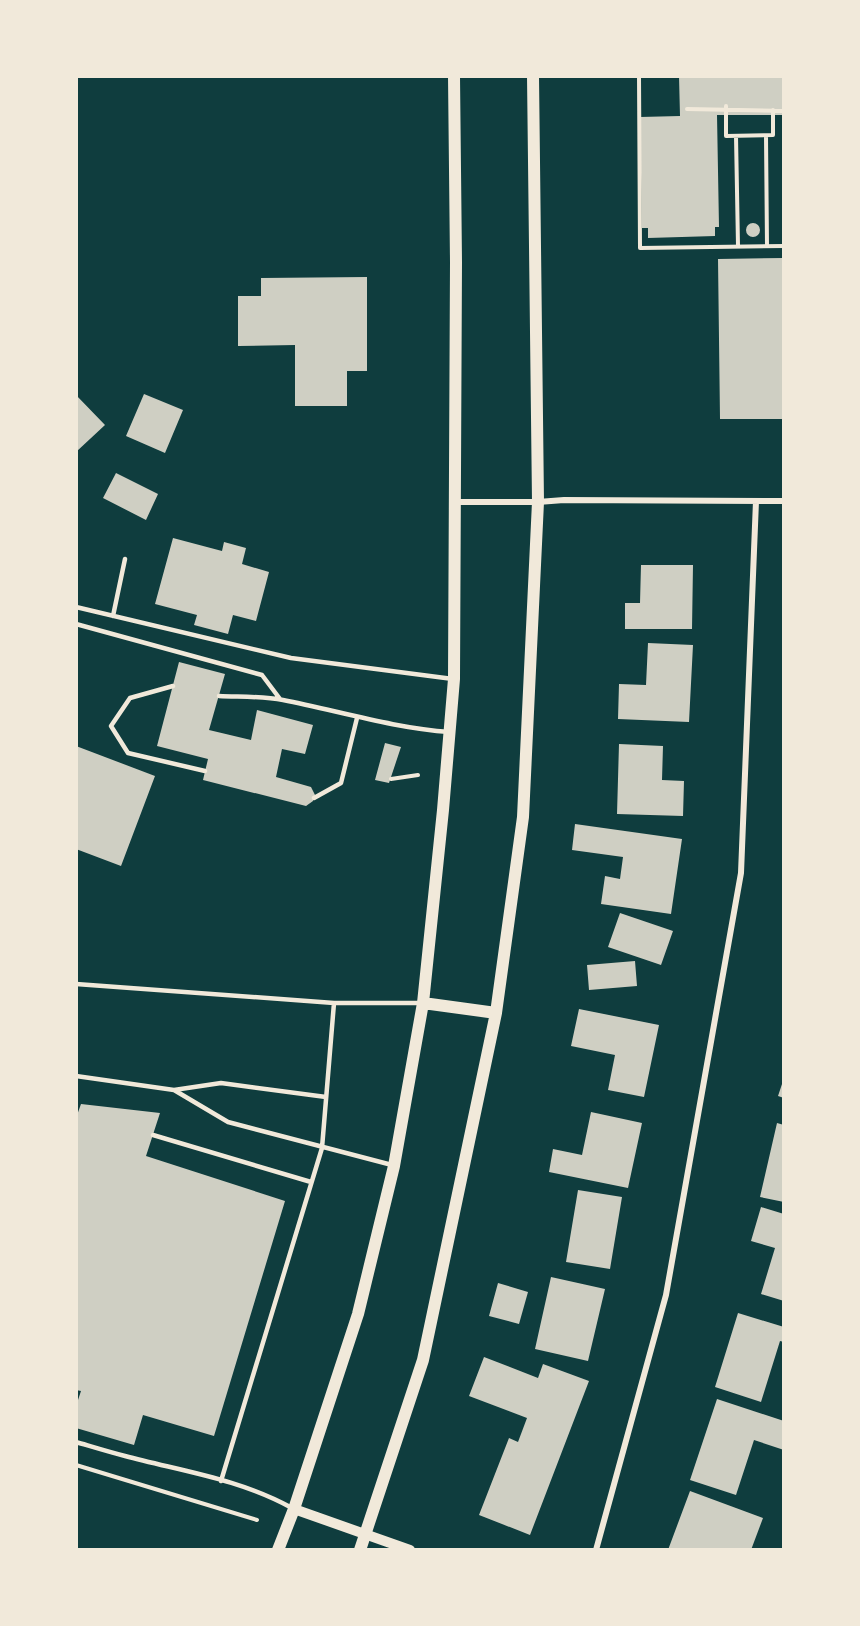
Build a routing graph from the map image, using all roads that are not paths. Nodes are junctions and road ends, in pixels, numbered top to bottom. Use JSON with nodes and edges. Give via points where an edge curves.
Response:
{"nodes":[{"id":1,"x":454,"y":76,"type":"edge"},
{"id":2,"x":533,"y":76,"type":"edge"},
{"id":3,"x":756,"y":501,"type":"junction"},
{"id":4,"x":783,"y":501,"type":"edge"},
{"id":5,"x":456,"y":502,"type":"junction"},
{"id":6,"x":538,"y":502,"type":"junction"},
{"id":7,"x":125,"y":560,"type":"dead end"},
{"id":8,"x":76,"y":607,"type":"edge"},
{"id":9,"x":113,"y":616,"type":"junction"},
{"id":10,"x":76,"y":624,"type":"edge"},
{"id":11,"x":454,"y":679,"type":"junction"},
{"id":12,"x":173,"y":686,"type":"dead end"},
{"id":13,"x":219,"y":696,"type":"dead end"},
{"id":14,"x":280,"y":699,"type":"junction"},
{"id":15,"x":357,"y":718,"type":"junction"},
{"id":16,"x":450,"y":732,"type":"junction"},
{"id":17,"x":205,"y":771,"type":"dead end"},
{"id":18,"x":314,"y":798,"type":"dead end"},
{"id":19,"x":76,"y":984,"type":"edge"},
{"id":20,"x":334,"y":1003,"type":"junction"},
{"id":21,"x":423,"y":1003,"type":"junction"},
{"id":22,"x":496,"y":1013,"type":"junction"},
{"id":23,"x":76,"y":1076,"type":"edge"},
{"id":24,"x":174,"y":1090,"type":"junction"},
{"id":25,"x":326,"y":1098,"type":"junction"},
{"id":26,"x":153,"y":1135,"type":"dead end"},
{"id":27,"x":322,"y":1148,"type":"junction"},
{"id":28,"x":394,"y":1166,"type":"junction"},
{"id":29,"x":311,"y":1182,"type":"junction"},
{"id":30,"x":76,"y":1442,"type":"edge"},
{"id":31,"x":221,"y":1481,"type":"junction"},
{"id":32,"x":294,"y":1509,"type":"junction"},
{"id":33,"x":364,"y":1535,"type":"junction"},
{"id":34,"x":278,"y":1550,"type":"edge"},
{"id":35,"x":360,"y":1550,"type":"edge"},
{"id":36,"x":410,"y":1550,"type":"edge"},
{"id":37,"x":596,"y":1550,"type":"edge"}],
"edges":[{"from":1,"to":5,"type":"main road"},
{"from":2,"to":6,"type":"main road"},
{"from":3,"to":4,"type":"street"},
{"from":3,"to":6,"type":"street"},
{"from":3,"to":37,"type":"street","via":[[741,873],[666,1295]]},
{"from":5,"to":6,"type":"street"},
{"from":5,"to":11,"type":"main road"},
{"from":6,"to":22,"type":"main road","via":[[523,817]]},
{"from":7,"to":9,"type":"lane"},
{"from":8,"to":9,"type":"lane"},
{"from":9,"to":11,"type":"lane","via":[[291,658]]},
{"from":10,"to":14,"type":"lane","via":[[262,675]]},
{"from":11,"to":16,"type":"main road"},
{"from":12,"to":17,"type":"lane","via":[[130,698],[111,726],[128,753]]},
{"from":13,"to":14,"type":"lane"},
{"from":14,"to":15,"type":"lane"},
{"from":15,"to":16,"type":"lane"},
{"from":15,"to":18,"type":"lane","via":[[341,783]]},
{"from":16,"to":21,"type":"main road"},
{"from":19,"to":20,"type":"lane"},
{"from":20,"to":21,"type":"lane"},
{"from":20,"to":25,"type":"lane"},
{"from":21,"to":22,"type":"main road"},
{"from":21,"to":28,"type":"main road"},
{"from":22,"to":33,"type":"main road","via":[[423,1360]]},
{"from":23,"to":24,"type":"lane"},
{"from":24,"to":25,"type":"lane","via":[[221,1083]]},
{"from":24,"to":27,"type":"lane","via":[[228,1122]]},
{"from":25,"to":27,"type":"lane"},
{"from":26,"to":29,"type":"lane"},
{"from":27,"to":28,"type":"lane"},
{"from":27,"to":29,"type":"lane"},
{"from":28,"to":32,"type":"main road","via":[[358,1314]]},
{"from":29,"to":31,"type":"lane"},
{"from":30,"to":31,"type":"lane"},
{"from":31,"to":32,"type":"lane","via":[[268,1494]]},
{"from":32,"to":33,"type":"street"},
{"from":32,"to":34,"type":"main road"},
{"from":33,"to":35,"type":"main road"},
{"from":33,"to":36,"type":"street"}]}
